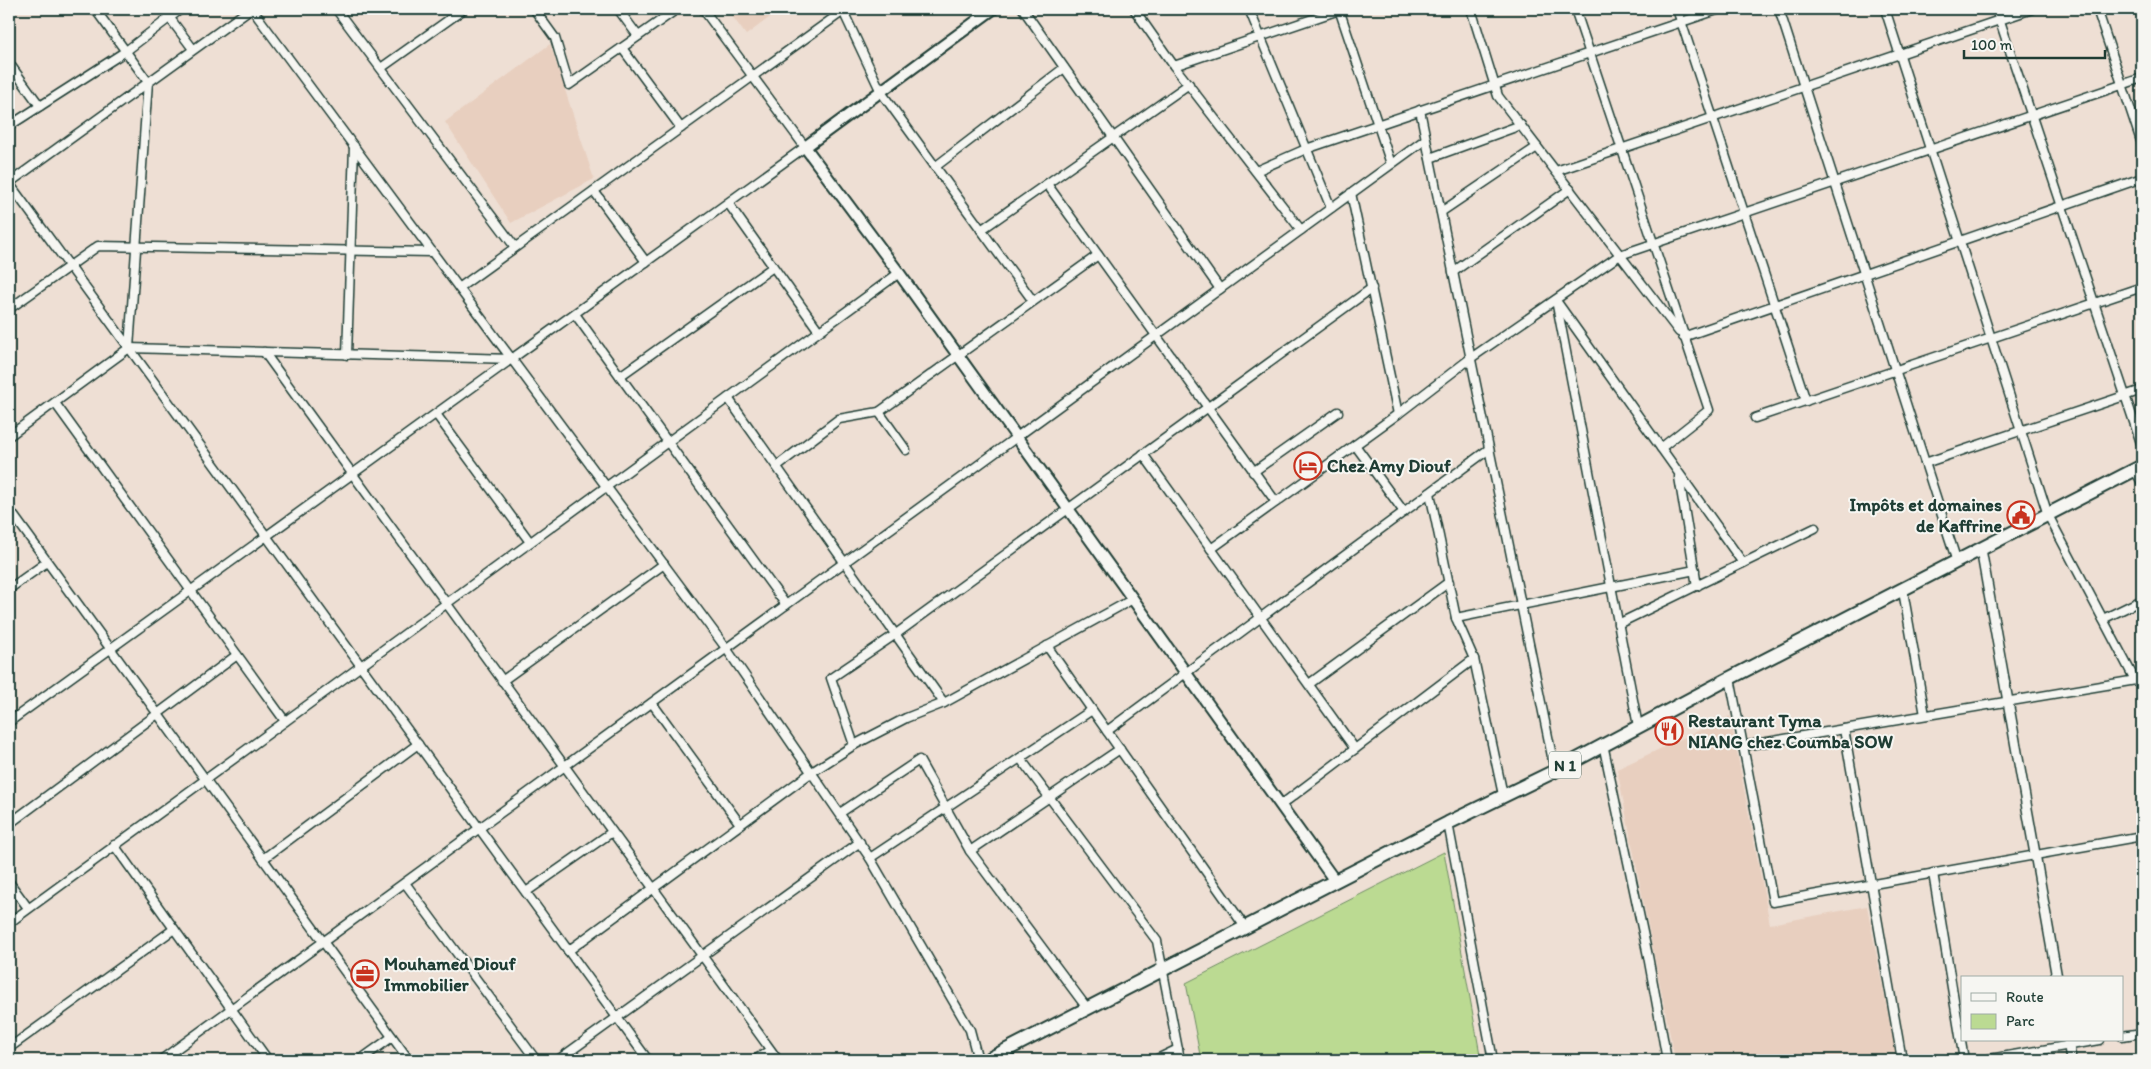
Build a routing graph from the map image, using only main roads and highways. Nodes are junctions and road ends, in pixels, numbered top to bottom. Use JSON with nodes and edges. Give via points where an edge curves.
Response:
{"nodes":[{"id":1,"x":993,"y":9,"type":"edge"},
{"id":2,"x":2139,"y":468,"type":"edge"},
{"id":3,"x":1335,"y":881,"type":"junction"},
{"id":4,"x":987,"y":1060,"type":"edge"}],
"edges":[{"from":1,"to":3,"type":"main road","via":[[805,147],[958,354]]},
{"from":2,"to":3,"type":"highway","number":"N 1","via":[[1555,771]]},
{"from":3,"to":4,"type":"highway","number":"N 1"}]}
